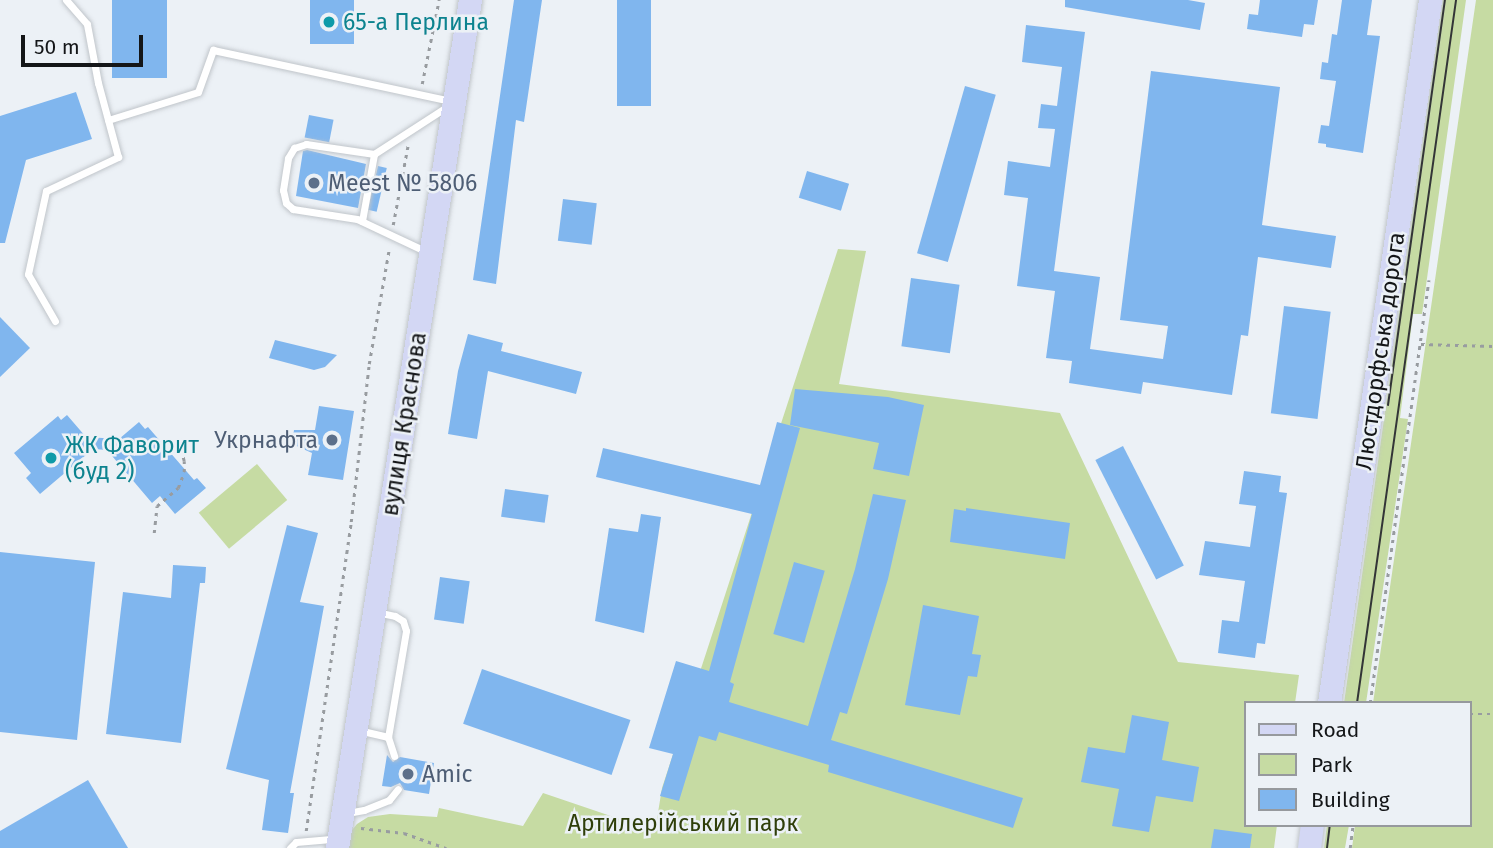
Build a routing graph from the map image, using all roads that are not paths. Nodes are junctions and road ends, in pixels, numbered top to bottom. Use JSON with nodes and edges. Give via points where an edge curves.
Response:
{"nodes":[{"id":1,"x":66,"y":0,"type":"edge"},
{"id":2,"x":470,"y":0,"type":"edge"},
{"id":3,"x":1430,"y":0,"type":"edge"},
{"id":4,"x":454,"y":102,"type":"junction"},
{"id":5,"x":108,"y":120,"type":"junction"},
{"id":6,"x":374,"y":154,"type":"junction"},
{"id":7,"x":362,"y":221,"type":"junction"},
{"id":8,"x":431,"y":253,"type":"junction"},
{"id":9,"x":55,"y":321,"type":"dead end"},
{"id":10,"x":374,"y":612,"type":"junction"},
{"id":11,"x":1329,"y":701,"type":"edge"},
{"id":12,"x":356,"y":730,"type":"junction"},
{"id":13,"x":388,"y":737,"type":"junction"},
{"id":14,"x":394,"y":756,"type":"dead end"},
{"id":15,"x":398,"y":789,"type":"dead end"},
{"id":16,"x":343,"y":813,"type":"junction"},
{"id":17,"x":1312,"y":827,"type":"edge"},
{"id":18,"x":338,"y":844,"type":"edge"},
{"id":19,"x":290,"y":848,"type":"edge"},
{"id":20,"x":1308,"y":848,"type":"edge"}],
"edges":[{"from":1,"to":5,"type":"lane","via":[[87,24]]},
{"from":2,"to":4,"type":"main road","name":"вулиця Краснова"},
{"from":3,"to":11,"type":"main road","name":"Люстдорфська дорога"},
{"from":4,"to":5,"type":"lane","via":[[214,48],[198,92]]},
{"from":4,"to":6,"type":"lane"},
{"from":4,"to":8,"type":"main road","name":"вулиця Краснова"},
{"from":5,"to":9,"type":"lane","via":[[118,157],[46,191],[28,274]]},
{"from":6,"to":7,"type":"lane"},
{"from":6,"to":7,"type":"lane","via":[[306,144],[293,148],[288,158],[283,190],[293,209]]},
{"from":7,"to":8,"type":"lane"},
{"from":8,"to":10,"type":"main road","name":"вулиця Краснова"},
{"from":10,"to":12,"type":"main road","name":"вулиця Краснова"},
{"from":10,"to":13,"type":"lane","via":[[395,616],[403,621],[405,631]]},
{"from":12,"to":13,"type":"lane"},
{"from":12,"to":16,"type":"main road","name":"вулиця Краснова"},
{"from":13,"to":14,"type":"lane"},
{"from":15,"to":16,"type":"lane","via":[[388,800]]},
{"from":16,"to":18,"type":"main road","name":"вулиця Краснова"},
{"from":17,"to":20,"type":"main road"},
{"from":18,"to":19,"type":"lane","via":[[296,842]]}]}
